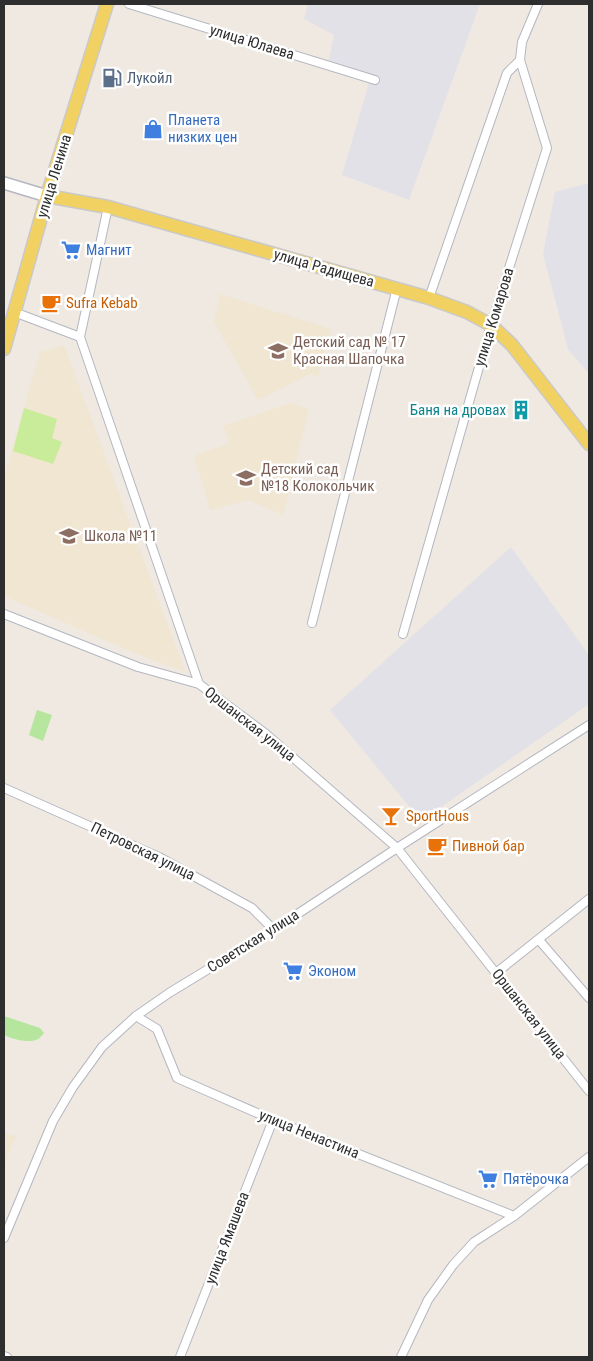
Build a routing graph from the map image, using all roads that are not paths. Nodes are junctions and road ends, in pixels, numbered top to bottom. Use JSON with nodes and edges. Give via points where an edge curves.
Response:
{"nodes":[{"id":1,"x":107,"y":4,"type":"edge"},
{"id":2,"x":129,"y":4,"type":"edge"},
{"id":3,"x":538,"y":4,"type":"edge"},
{"id":4,"x":520,"y":60,"type":"junction"},
{"id":5,"x":375,"y":80,"type":"dead end"},
{"id":6,"x":4,"y":183,"type":"edge"},
{"id":7,"x":48,"y":196,"type":"junction"},
{"id":8,"x":108,"y":207,"type":"junction"},
{"id":9,"x":397,"y":288,"type":"junction"},
{"id":10,"x":429,"y":298,"type":"junction"},
{"id":11,"x":14,"y":312,"type":"junction"},
{"id":12,"x":491,"y":325,"type":"junction"},
{"id":13,"x":80,"y":337,"type":"junction"},
{"id":14,"x":4,"y":349,"type":"edge"},
{"id":15,"x":589,"y":444,"type":"edge"},
{"id":16,"x":4,"y":614,"type":"edge"},
{"id":17,"x":312,"y":623,"type":"dead end"},
{"id":18,"x":402,"y":634,"type":"dead end"},
{"id":19,"x":198,"y":684,"type":"junction"},
{"id":20,"x":589,"y":724,"type":"edge"},
{"id":21,"x":4,"y":788,"type":"edge"},
{"id":22,"x":397,"y":848,"type":"junction"},
{"id":23,"x":589,"y":899,"type":"edge"},
{"id":24,"x":273,"y":929,"type":"junction"},
{"id":25,"x":539,"y":940,"type":"junction"},
{"id":26,"x":496,"y":973,"type":"junction"},
{"id":27,"x":589,"y":998,"type":"edge"},
{"id":28,"x":136,"y":1016,"type":"junction"},
{"id":29,"x":589,"y":1091,"type":"edge"},
{"id":30,"x":273,"y":1120,"type":"junction"},
{"id":31,"x":589,"y":1157,"type":"edge"},
{"id":32,"x":514,"y":1216,"type":"junction"},
{"id":33,"x":4,"y":1238,"type":"edge"},
{"id":34,"x":180,"y":1357,"type":"edge"},
{"id":35,"x":401,"y":1357,"type":"edge"}],
"edges":[{"from":1,"to":7,"type":"main road","name":"улица Ленина"},
{"from":2,"to":5,"type":"street","name":"улица Юлаева"},
{"from":3,"to":4,"type":"street","name":"улица Комарова","via":[[522,42]]},
{"from":4,"to":10,"type":"street","via":[[507,73]]},
{"from":4,"to":12,"type":"street","name":"улица Комарова","via":[[547,148]]},
{"from":6,"to":7,"type":"street","name":"улица Радищева"},
{"from":7,"to":8,"type":"main road","name":"улица Радищева"},
{"from":7,"to":11,"type":"main road","name":"улица Ленина"},
{"from":8,"to":9,"type":"main road","name":"улица Радищева"},
{"from":8,"to":13,"type":"street"},
{"from":9,"to":10,"type":"main road","name":"улица Радищева"},
{"from":9,"to":17,"type":"street"},
{"from":10,"to":12,"type":"main road","name":"улица Радищева"},
{"from":11,"to":13,"type":"street"},
{"from":11,"to":14,"type":"main road","name":"улица Ленина"},
{"from":12,"to":15,"type":"main road","name":"улица Радищева","via":[[512,345]]},
{"from":12,"to":18,"type":"street","name":"улица Комарова"},
{"from":13,"to":19,"type":"street","name":"Оршанская улица"},
{"from":16,"to":19,"type":"street","via":[[138,667]]},
{"from":19,"to":22,"type":"street","name":"Оршанская улица","via":[[266,734]]},
{"from":20,"to":22,"type":"street","name":"Советская улица"},
{"from":21,"to":24,"type":"street","name":"Петровская улица","via":[[159,856],[252,908]]},
{"from":22,"to":24,"type":"street","name":"Советская улица"},
{"from":22,"to":26,"type":"street","name":"Оршанская улица"},
{"from":23,"to":25,"type":"street"},
{"from":24,"to":28,"type":"street","name":"Советская улица"},
{"from":25,"to":26,"type":"street"},
{"from":25,"to":27,"type":"street"},
{"from":26,"to":29,"type":"street","name":"Оршанская улица"},
{"from":28,"to":30,"type":"street","name":"улица Ненастина","via":[[157,1029],[177,1078]]},
{"from":28,"to":33,"type":"street","name":"Советская улица","via":[[102,1048],[73,1087],[53,1121]]},
{"from":30,"to":32,"type":"street","name":"улица Ненастина"},
{"from":30,"to":34,"type":"street","name":"улица Ямашева"},
{"from":31,"to":32,"type":"street"},
{"from":32,"to":35,"type":"street","via":[[474,1242],[453,1265],[428,1300]]}]}
